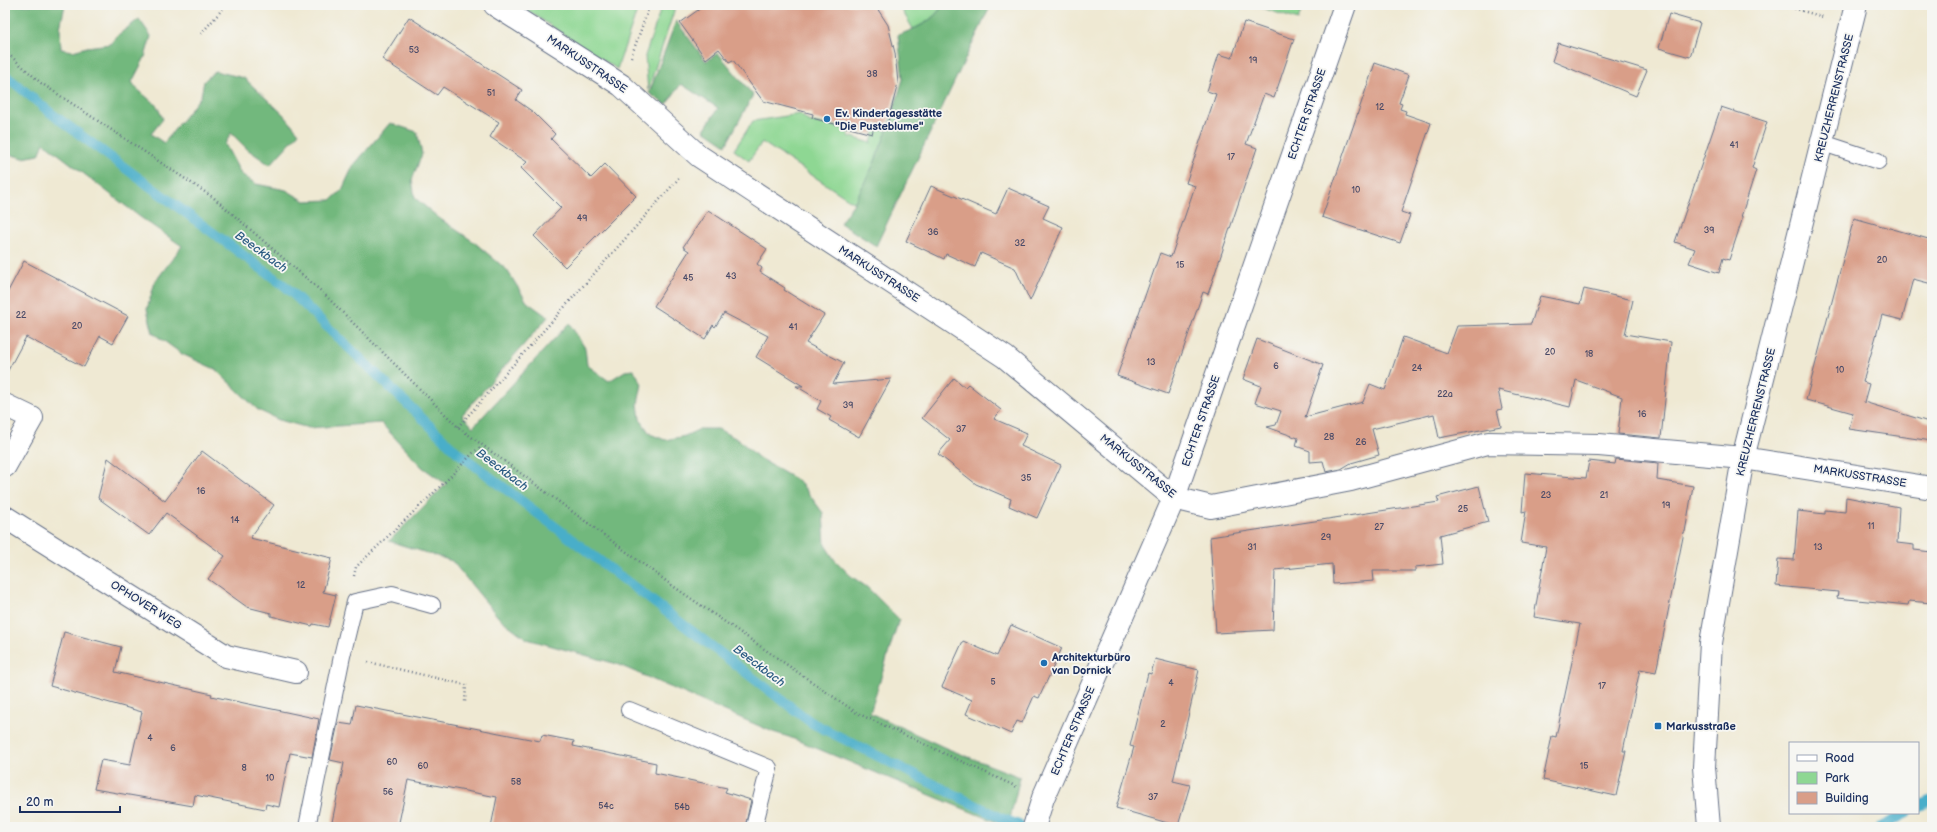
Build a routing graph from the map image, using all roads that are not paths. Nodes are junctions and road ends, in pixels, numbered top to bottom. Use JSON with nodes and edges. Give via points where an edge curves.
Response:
{"nodes":[{"id":1,"x":495,"y":5,"type":"edge"},
{"id":2,"x":1345,"y":5,"type":"edge"},
{"id":3,"x":1856,"y":5,"type":"edge"},
{"id":4,"x":1823,"y":143,"type":"junction"},
{"id":5,"x":1878,"y":160,"type":"dead end"},
{"id":6,"x":5,"y":404,"type":"edge"},
{"id":7,"x":1744,"y":458,"type":"junction"},
{"id":8,"x":5,"y":466,"type":"edge"},
{"id":9,"x":1932,"y":488,"type":"edge"},
{"id":10,"x":1174,"y":498,"type":"junction"},
{"id":11,"x":5,"y":517,"type":"edge"},
{"id":12,"x":432,"y":605,"type":"dead end"},
{"id":13,"x":296,"y":672,"type":"dead end"},
{"id":14,"x":629,"y":710,"type":"dead end"},
{"id":15,"x":1038,"y":814,"type":"edge"},
{"id":16,"x":307,"y":827,"type":"edge"},
{"id":17,"x":754,"y":827,"type":"edge"},
{"id":18,"x":1709,"y":827,"type":"edge"}],
"edges":[{"from":1,"to":10,"type":"street","name":"MARKUSSTRASSE","via":[[621,85],[700,156],[1005,357]]},
{"from":2,"to":10,"type":"street","name":"ECHTER STRASSE"},
{"from":3,"to":4,"type":"street","name":"KREUZHERRENSTRASSE"},
{"from":4,"to":5,"type":"lane"},
{"from":4,"to":7,"type":"street","name":"KREUZHERRENSTRASSE"},
{"from":6,"to":8,"type":"street","via":[[32,418]]},
{"from":7,"to":9,"type":"street","name":"MARKUSSTRASSE"},
{"from":7,"to":10,"type":"street","name":"MARKUSSTRASSE","via":[[1599,445],[1488,443],[1351,480],[1211,507]]},
{"from":7,"to":18,"type":"street","name":"KREUZHERRENSTRASSE","via":[[1711,644],[1704,767]]},
{"from":10,"to":15,"type":"street","name":"ECHTER STRASSE"},
{"from":11,"to":13,"type":"street","name":"OPHOVER WEG","via":[[226,656]]},
{"from":12,"to":16,"type":"lane","via":[[392,594],[355,602]]},
{"from":14,"to":17,"type":"lane","via":[[770,768]]}]}
